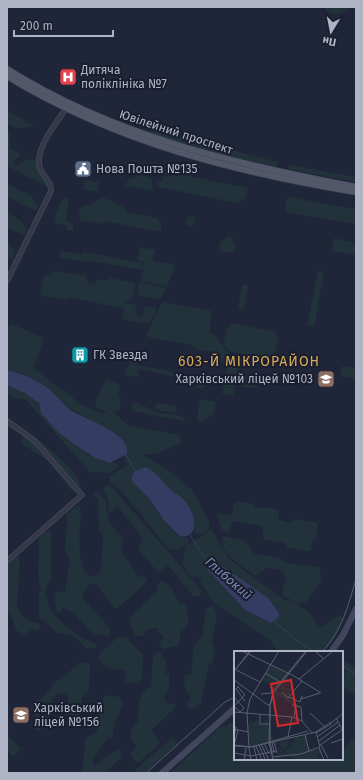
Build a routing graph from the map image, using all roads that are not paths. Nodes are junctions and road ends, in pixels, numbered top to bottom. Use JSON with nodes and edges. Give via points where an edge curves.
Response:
{"nodes":[{"id":1,"x":7,"y":69,"type":"edge"},
{"id":2,"x":7,"y":76,"type":"edge"},
{"id":3,"x":66,"y":108,"type":"junction"},
{"id":4,"x":141,"y":138,"type":"junction"},
{"id":5,"x":302,"y":179,"type":"junction"},
{"id":6,"x":356,"y":187,"type":"edge"},
{"id":7,"x":356,"y":192,"type":"edge"},
{"id":8,"x":7,"y":281,"type":"edge"},
{"id":9,"x":7,"y":422,"type":"edge"},
{"id":10,"x":7,"y":561,"type":"edge"},
{"id":11,"x":356,"y":609,"type":"edge"},
{"id":12,"x":332,"y":651,"type":"edge"},
{"id":13,"x":234,"y":709,"type":"edge"},
{"id":14,"x":162,"y":773,"type":"edge"}],
"edges":[{"from":1,"to":4,"type":"main road","name":"Ювілейний проспект","via":[[27,82]]},
{"from":2,"to":3,"type":"main road","name":"Ювілейний проспект"},
{"from":3,"to":4,"type":"main road","name":"Ювілейний проспект","via":[[111,130]]},
{"from":3,"to":8,"type":"street","via":[[40,153],[40,168],[50,184],[51,191]]},
{"from":4,"to":5,"type":"main road","name":"Ювілейний проспект","via":[[255,170]]},
{"from":5,"to":6,"type":"main road","name":"Ювілейний проспект"},
{"from":5,"to":7,"type":"main road","name":"Ювілейний проспект"},
{"from":9,"to":10,"type":"street","via":[[35,441],[82,495]]},
{"from":11,"to":12,"type":"main road"},
{"from":13,"to":14,"type":"main road"}]}
